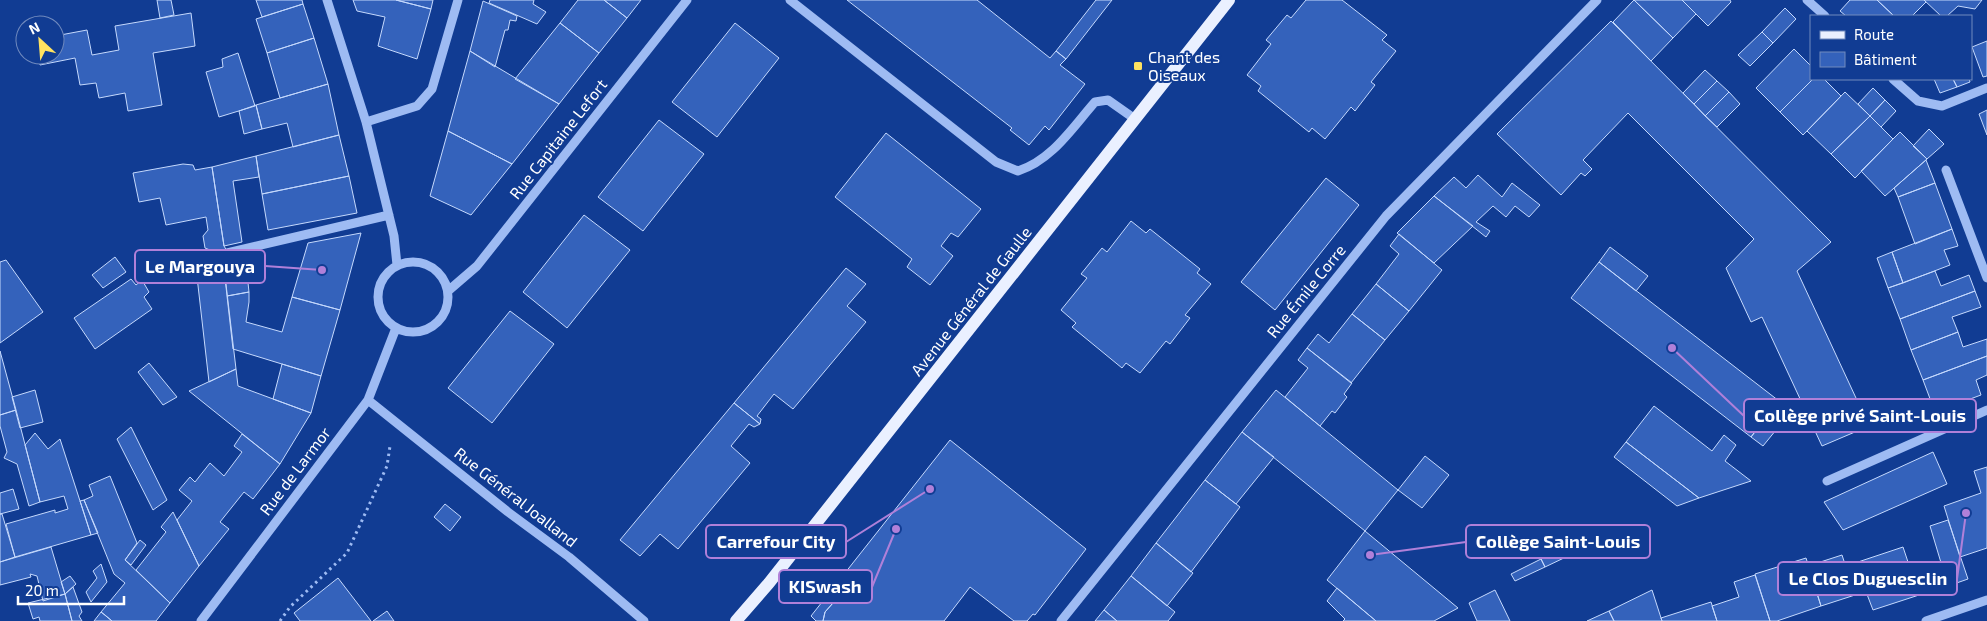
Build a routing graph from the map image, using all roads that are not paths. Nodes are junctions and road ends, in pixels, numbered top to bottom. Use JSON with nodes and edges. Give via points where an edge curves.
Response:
{"nodes":[{"id":1,"x":327,"y":0,"type":"edge"},
{"id":2,"x":458,"y":0,"type":"edge"},
{"id":3,"x":687,"y":0,"type":"edge"},
{"id":4,"x":790,"y":0,"type":"edge"},
{"id":5,"x":1229,"y":0,"type":"edge"},
{"id":6,"x":1597,"y":0,"type":"edge"},
{"id":7,"x":1807,"y":0,"type":"edge"},
{"id":8,"x":1824,"y":15,"type":"edge"},
{"id":9,"x":1894,"y":80,"type":"edge"},
{"id":10,"x":1987,"y":88,"type":"edge"},
{"id":11,"x":1135,"y":119,"type":"junction"},
{"id":12,"x":366,"y":122,"type":"junction"},
{"id":13,"x":1946,"y":170,"type":"dead end"},
{"id":14,"x":389,"y":215,"type":"junction"},
{"id":15,"x":188,"y":262,"type":"dead end"},
{"id":16,"x":397,"y":265,"type":"junction"},
{"id":17,"x":1987,"y":278,"type":"edge"},
{"id":18,"x":448,"y":291,"type":"junction"},
{"id":19,"x":396,"y":328,"type":"junction"},
{"id":20,"x":368,"y":400,"type":"junction"},
{"id":21,"x":1987,"y":410,"type":"edge"},
{"id":22,"x":1827,"y":481,"type":"dead end"},
{"id":23,"x":1987,"y":600,"type":"edge"},
{"id":24,"x":201,"y":621,"type":"edge"},
{"id":25,"x":644,"y":621,"type":"edge"},
{"id":26,"x":736,"y":621,"type":"edge"},
{"id":27,"x":1061,"y":621,"type":"edge"},
{"id":28,"x":1926,"y":621,"type":"edge"}],
"edges":[{"from":1,"to":12,"type":"street"},
{"from":2,"to":12,"type":"street","via":[[432,89],[418,106]]},
{"from":3,"to":18,"type":"street","name":"Rue Capitaine Lefort","via":[[477,266]]},
{"from":4,"to":11,"type":"street","via":[[996,162],[1018,171],[1035,166],[1052,151],[1095,102],[1108,100]]},
{"from":5,"to":11,"type":"main road","name":"Avenue Général de Gaulle"},
{"from":6,"to":27,"type":"street","name":"Rue Émile Corre","via":[[1386,216]]},
{"from":7,"to":8,"type":"street"},
{"from":9,"to":10,"type":"street","via":[[1918,101],[1942,106]]},
{"from":11,"to":26,"type":"main road","name":"Avenue Général de Gaulle"},
{"from":12,"to":14,"type":"street"},
{"from":13,"to":17,"type":"street"},
{"from":14,"to":15,"type":"street"},
{"from":14,"to":16,"type":"street"},
{"from":16,"to":18,"type":"street","via":[[418,261],[429,265],[444,280]]},
{"from":16,"to":19,"type":"street","via":[[381,280],[377,302],[384,317]]},
{"from":18,"to":19,"type":"street","via":[[445,313],[438,322],[418,332]]},
{"from":19,"to":20,"type":"street","name":"Rue de Larmor"},
{"from":20,"to":24,"type":"street","name":"Rue de Larmor"},
{"from":20,"to":25,"type":"street","name":"Rue Général Joalland","via":[[569,557]]},
{"from":21,"to":22,"type":"street"},
{"from":23,"to":28,"type":"street"}]}
